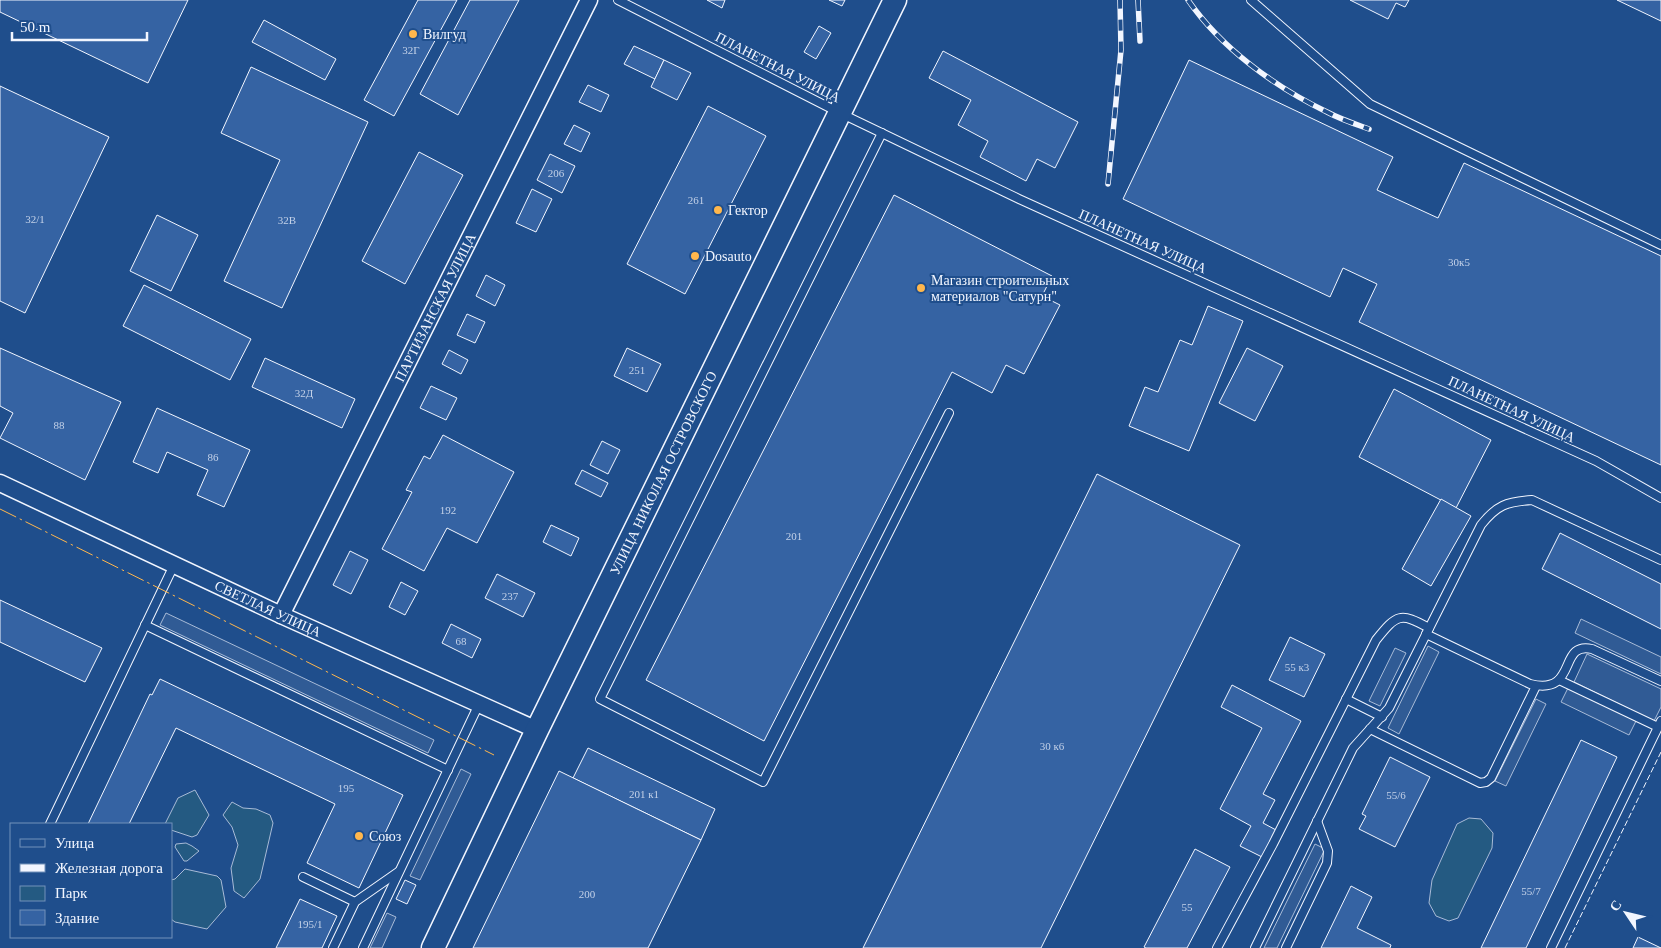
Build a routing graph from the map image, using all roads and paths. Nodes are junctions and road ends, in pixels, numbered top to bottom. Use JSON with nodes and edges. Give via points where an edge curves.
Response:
{"nodes":[{"id":1,"x":589,"y":0,"type":"edge"},
{"id":2,"x":618,"y":0,"type":"edge"},
{"id":3,"x":895,"y":0,"type":"edge"},
{"id":4,"x":1251,"y":0,"type":"edge"},
{"id":5,"x":840,"y":113,"type":"junction"},
{"id":6,"x":882,"y":133,"type":"junction"},
{"id":7,"x":1661,"y":245,"type":"edge"},
{"id":8,"x":949,"y":413,"type":"dead end"},
{"id":9,"x":0,"y":483,"type":"edge"},
{"id":10,"x":1661,"y":498,"type":"edge"},
{"id":11,"x":1661,"y":560,"type":"edge"},
{"id":12,"x":174,"y":565,"type":"junction"},
{"id":13,"x":281,"y":615,"type":"junction"},
{"id":14,"x":145,"y":625,"type":"junction"},
{"id":15,"x":1428,"y":631,"type":"junction"},
{"id":16,"x":1559,"y":680,"type":"junction"},
{"id":17,"x":1661,"y":681,"type":"edge"},
{"id":18,"x":1536,"y":686,"type":"junction"},
{"id":19,"x":1346,"y":699,"type":"junction"},
{"id":20,"x":479,"y":704,"type":"junction"},
{"id":21,"x":1382,"y":716,"type":"junction"},
{"id":22,"x":1659,"y":724,"type":"edge"},
{"id":23,"x":1370,"y":729,"type":"junction"},
{"id":24,"x":537,"y":730,"type":"junction"},
{"id":25,"x":448,"y":770,"type":"junction"},
{"id":26,"x":1317,"y":821,"type":"junction"},
{"id":27,"x":50,"y":823,"type":"edge"},
{"id":28,"x":400,"y":871,"type":"junction"},
{"id":29,"x":302,"y":877,"type":"dead end"},
{"id":30,"x":355,"y":902,"type":"junction"},
{"id":31,"x":332,"y":948,"type":"edge"},
{"id":32,"x":363,"y":948,"type":"edge"},
{"id":33,"x":433,"y":948,"type":"edge"},
{"id":34,"x":1217,"y":948,"type":"edge"},
{"id":35,"x":1255,"y":948,"type":"edge"},
{"id":36,"x":1286,"y":948,"type":"edge"},
{"id":37,"x":1550,"y":948,"type":"edge"}],
"edges":[{"from":1,"to":13,"type":"street","name":"ПАРТИЗАНСКАЯ УЛИЦА"},
{"from":2,"to":5,"type":"lane","name":"ПЛАНЕТНАЯ УЛИЦА"},
{"from":3,"to":5,"type":"street","name":"УЛИЦА НИКОЛАЯ ОСТРОВСКОГО"},
{"from":4,"to":7,"type":"lane","via":[[1370,104]]},
{"from":5,"to":6,"type":"lane","name":"ПЛАНЕТНАЯ УЛИЦА"},
{"from":5,"to":24,"type":"street","name":"УЛИЦА НИКОЛАЯ ОСТРОВСКОГО"},
{"from":6,"to":8,"type":"lane","via":[[600,699],[763,782]]},
{"from":6,"to":10,"type":"lane","name":"ПЛАНЕТНАЯ УЛИЦА","via":[[1019,199],[1596,462]]},
{"from":9,"to":12,"type":"street","name":"СВЕТЛАЯ УЛИЦА"},
{"from":11,"to":15,"type":"lane","via":[[1532,500],[1512,502],[1493,510],[1481,525]]},
{"from":12,"to":13,"type":"street","name":"СВЕТЛАЯ УЛИЦА"},
{"from":12,"to":14,"type":"lane"},
{"from":13,"to":20,"type":"street","name":"СВЕТЛАЯ УЛИЦА"},
{"from":14,"to":25,"type":"lane"},
{"from":14,"to":27,"type":"lane"},
{"from":15,"to":18,"type":"lane"},
{"from":15,"to":19,"type":"lane","via":[[1412,618],[1405,617],[1387,627],[1376,640]]},
{"from":15,"to":21,"type":"lane"},
{"from":16,"to":17,"type":"lane","via":[[1573,654],[1584,647]]},
{"from":16,"to":18,"type":"lane","via":[[1551,686]]},
{"from":16,"to":22,"type":"lane"},
{"from":18,"to":23,"type":"lane","via":[[1491,778],[1486,782],[1480,783]]},
{"from":19,"to":21,"type":"lane"},
{"from":19,"to":34,"type":"lane"},
{"from":20,"to":24,"type":"street","name":"СВЕТЛАЯ УЛИЦА"},
{"from":20,"to":25,"type":"lane"},
{"from":21,"to":23,"type":"lane"},
{"from":22,"to":37,"type":"lane"},
{"from":23,"to":26,"type":"lane","via":[[1353,748]]},
{"from":24,"to":33,"type":"street","name":"УЛИЦА НИКОЛАЯ ОСТРОВСКОГО"},
{"from":25,"to":28,"type":"lane"},
{"from":26,"to":35,"type":"lane"},
{"from":26,"to":36,"type":"lane","via":[[1328,851],[1328,863]]},
{"from":28,"to":30,"type":"lane"},
{"from":28,"to":32,"type":"lane"},
{"from":29,"to":30,"type":"lane"},
{"from":30,"to":31,"type":"lane"}]}
